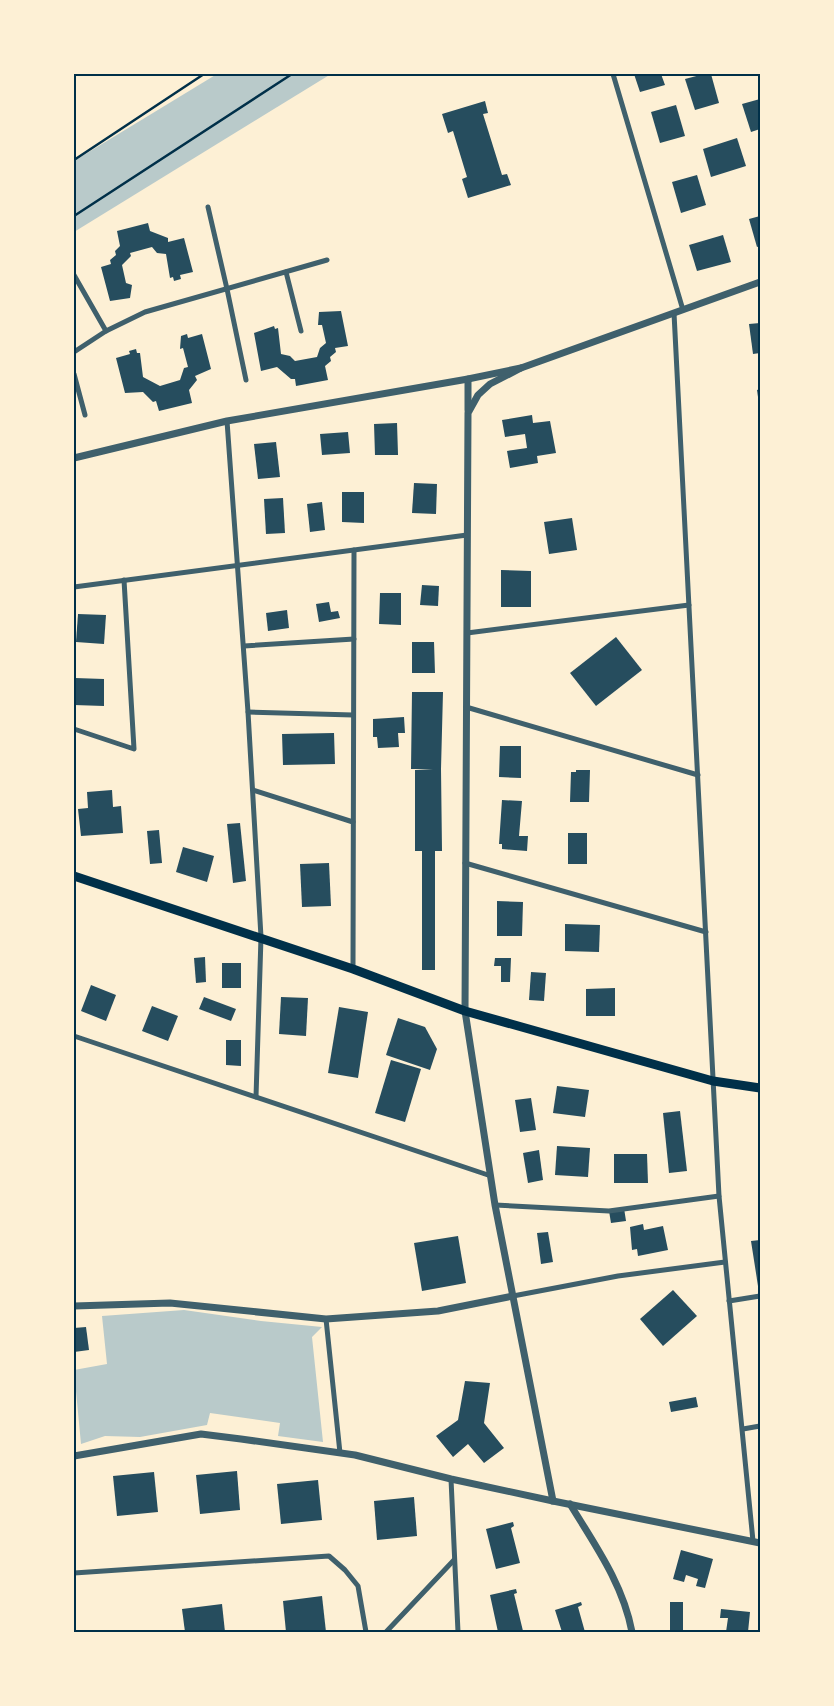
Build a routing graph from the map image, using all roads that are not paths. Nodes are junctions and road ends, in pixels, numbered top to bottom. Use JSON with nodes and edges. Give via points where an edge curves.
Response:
{"nodes":[{"id":1,"x":613,"y":74,"type":"edge"},
{"id":2,"x":208,"y":207,"type":"dead end"},
{"id":3,"x":327,"y":260,"type":"dead end"},
{"id":4,"x":286,"y":272,"type":"junction"},
{"id":5,"x":74,"y":275,"type":"edge"},
{"id":6,"x":760,"y":282,"type":"edge"},
{"id":7,"x":227,"y":288,"type":"junction"},
{"id":8,"x":683,"y":310,"type":"junction"},
{"id":9,"x":674,"y":313,"type":"junction"},
{"id":10,"x":106,"y":331,"type":"junction"},
{"id":11,"x":301,"y":331,"type":"dead end"},
{"id":12,"x":74,"y":352,"type":"edge"},
{"id":13,"x":521,"y":368,"type":"junction"},
{"id":14,"x":74,"y":374,"type":"edge"},
{"id":15,"x":468,"y":379,"type":"junction"},
{"id":16,"x":246,"y":380,"type":"dead end"},
{"id":17,"x":468,"y":413,"type":"junction"},
{"id":18,"x":85,"y":416,"type":"dead end"},
{"id":19,"x":228,"y":421,"type":"junction"},
{"id":20,"x":74,"y":458,"type":"edge"},
{"id":21,"x":467,"y":535,"type":"junction"},
{"id":22,"x":354,"y":550,"type":"junction"},
{"id":23,"x":239,"y":564,"type":"junction"},
{"id":24,"x":124,"y":580,"type":"junction"},
{"id":25,"x":74,"y":587,"type":"edge"},
{"id":26,"x":689,"y":605,"type":"junction"},
{"id":27,"x":466,"y":633,"type":"junction"},
{"id":28,"x":354,"y":640,"type":"junction"},
{"id":29,"x":244,"y":646,"type":"junction"},
{"id":30,"x":466,"y":707,"type":"junction"},
{"id":31,"x":248,"y":712,"type":"junction"},
{"id":32,"x":354,"y":715,"type":"junction"},
{"id":33,"x":74,"y":729,"type":"edge"},
{"id":34,"x":698,"y":775,"type":"junction"},
{"id":35,"x":253,"y":790,"type":"junction"},
{"id":36,"x":353,"y":822,"type":"junction"},
{"id":37,"x":464,"y":862,"type":"junction"},
{"id":38,"x":74,"y":876,"type":"edge"},
{"id":39,"x":706,"y":932,"type":"junction"},
{"id":40,"x":261,"y":937,"type":"junction"},
{"id":41,"x":353,"y":968,"type":"junction"},
{"id":42,"x":464,"y":1011,"type":"junction"},
{"id":43,"x":74,"y":1036,"type":"edge"},
{"id":44,"x":713,"y":1081,"type":"junction"},
{"id":45,"x":760,"y":1088,"type":"edge"},
{"id":46,"x":256,"y":1096,"type":"junction"},
{"id":47,"x":491,"y":1176,"type":"junction"},
{"id":48,"x":719,"y":1196,"type":"junction"},
{"id":49,"x":496,"y":1204,"type":"junction"},
{"id":50,"x":725,"y":1262,"type":"junction"},
{"id":51,"x":513,"y":1296,"type":"junction"},
{"id":52,"x":760,"y":1296,"type":"edge"},
{"id":53,"x":729,"y":1300,"type":"junction"},
{"id":54,"x":74,"y":1306,"type":"edge"},
{"id":55,"x":326,"y":1319,"type":"junction"},
{"id":56,"x":760,"y":1426,"type":"edge"},
{"id":57,"x":742,"y":1429,"type":"junction"},
{"id":58,"x":340,"y":1453,"type":"junction"},
{"id":59,"x":74,"y":1456,"type":"edge"},
{"id":60,"x":451,"y":1479,"type":"junction"},
{"id":61,"x":553,"y":1502,"type":"junction"},
{"id":62,"x":570,"y":1504,"type":"junction"},
{"id":63,"x":756,"y":1542,"type":"edge"},
{"id":64,"x":454,"y":1560,"type":"junction"},
{"id":65,"x":74,"y":1574,"type":"edge"},
{"id":66,"x":366,"y":1632,"type":"edge"},
{"id":67,"x":386,"y":1632,"type":"edge"},
{"id":68,"x":458,"y":1632,"type":"edge"},
{"id":69,"x":632,"y":1632,"type":"edge"}],
"edges":[{"from":1,"to":8,"type":"street"},
{"from":2,"to":7,"type":"street"},
{"from":3,"to":4,"type":"street"},
{"from":4,"to":7,"type":"street"},
{"from":4,"to":11,"type":"street"},
{"from":5,"to":10,"type":"street"},
{"from":6,"to":8,"type":"street"},
{"from":7,"to":10,"type":"street","via":[[145,312]]},
{"from":7,"to":16,"type":"street"},
{"from":8,"to":9,"type":"street"},
{"from":9,"to":13,"type":"street"},
{"from":9,"to":26,"type":"street"},
{"from":10,"to":12,"type":"street"},
{"from":13,"to":15,"type":"street"},
{"from":13,"to":17,"type":"street","via":[[490,384],[478,395]]},
{"from":14,"to":18,"type":"street"},
{"from":15,"to":17,"type":"street"},
{"from":15,"to":19,"type":"street"},
{"from":17,"to":21,"type":"street"},
{"from":19,"to":20,"type":"street"},
{"from":19,"to":23,"type":"street"},
{"from":21,"to":22,"type":"street"},
{"from":21,"to":27,"type":"street"},
{"from":22,"to":23,"type":"street"},
{"from":22,"to":28,"type":"street"},
{"from":23,"to":24,"type":"street"},
{"from":23,"to":29,"type":"street"},
{"from":24,"to":25,"type":"street"},
{"from":24,"to":33,"type":"street","via":[[134,749]]},
{"from":26,"to":27,"type":"street"},
{"from":26,"to":34,"type":"street"},
{"from":27,"to":30,"type":"street"},
{"from":28,"to":29,"type":"street"},
{"from":28,"to":32,"type":"street"},
{"from":29,"to":31,"type":"street"},
{"from":30,"to":34,"type":"street"},
{"from":30,"to":37,"type":"street"},
{"from":31,"to":32,"type":"street"},
{"from":31,"to":35,"type":"street"},
{"from":32,"to":36,"type":"street"},
{"from":34,"to":39,"type":"street"},
{"from":35,"to":36,"type":"street"},
{"from":35,"to":40,"type":"street"},
{"from":36,"to":41,"type":"street"},
{"from":37,"to":39,"type":"street"},
{"from":37,"to":42,"type":"street"},
{"from":38,"to":40,"type":"main road"},
{"from":39,"to":44,"type":"street"},
{"from":40,"to":41,"type":"main road"},
{"from":40,"to":46,"type":"street"},
{"from":41,"to":42,"type":"main road"},
{"from":42,"to":44,"type":"main road"},
{"from":42,"to":47,"type":"street"},
{"from":43,"to":46,"type":"street"},
{"from":44,"to":45,"type":"main road"},
{"from":44,"to":48,"type":"street"},
{"from":46,"to":47,"type":"street"},
{"from":47,"to":49,"type":"street"},
{"from":48,"to":49,"type":"street","via":[[609,1211]]},
{"from":48,"to":50,"type":"street"},
{"from":49,"to":51,"type":"street"},
{"from":50,"to":51,"type":"street","via":[[618,1276]]},
{"from":50,"to":53,"type":"street"},
{"from":51,"to":55,"type":"street","via":[[438,1311]]},
{"from":51,"to":61,"type":"street"},
{"from":52,"to":53,"type":"street"},
{"from":53,"to":57,"type":"street"},
{"from":54,"to":55,"type":"street","via":[[170,1303]]},
{"from":55,"to":58,"type":"street"},
{"from":56,"to":57,"type":"street"},
{"from":57,"to":63,"type":"street"},
{"from":58,"to":59,"type":"street","via":[[201,1434]]},
{"from":58,"to":60,"type":"street"},
{"from":60,"to":61,"type":"street"},
{"from":60,"to":64,"type":"street"},
{"from":61,"to":62,"type":"street"},
{"from":62,"to":63,"type":"street"},
{"from":62,"to":69,"type":"street","via":[[610,1570],[629,1615]]},
{"from":64,"to":67,"type":"street"},
{"from":64,"to":68,"type":"street"},
{"from":65,"to":66,"type":"street","via":[[329,1556],[358,1586]]}]}
